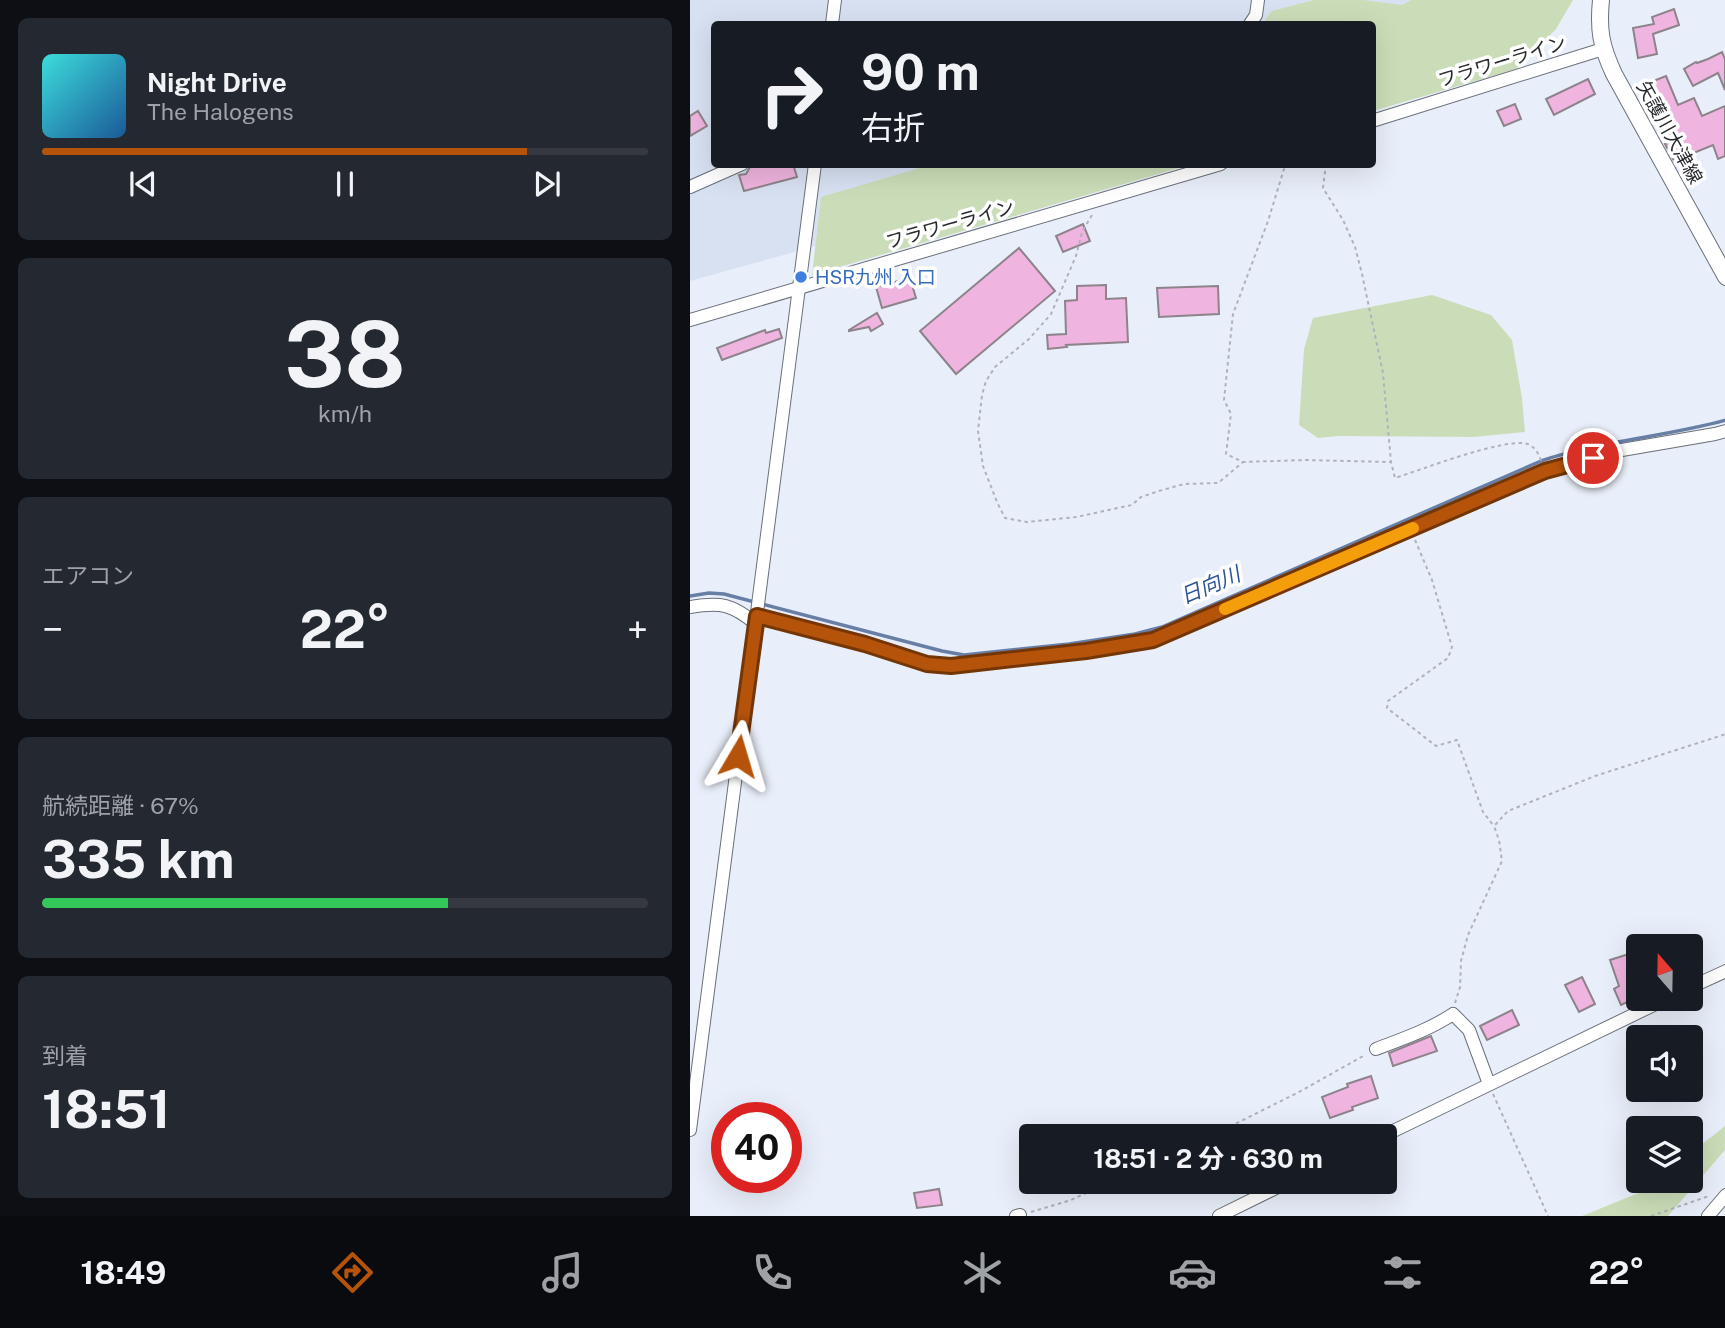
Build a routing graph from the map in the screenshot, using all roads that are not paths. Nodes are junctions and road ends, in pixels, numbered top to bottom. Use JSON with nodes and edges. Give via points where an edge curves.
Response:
{"nodes":[{"id":1,"x":835,"y":0,"type":"edge"},
{"id":2,"x":1258,"y":0,"type":"edge"},
{"id":3,"x":1601,"y":0,"type":"edge"},
{"id":4,"x":832,"y":21,"type":"edge"},
{"id":5,"x":1252,"y":21,"type":"edge"},
{"id":6,"x":1603,"y":49,"type":"junction"},
{"id":7,"x":1376,"y":120,"type":"edge"},
{"id":8,"x":733,"y":168,"type":"edge"},
{"id":9,"x":1207,"y":168,"type":"edge"},
{"id":10,"x":814,"y":169,"type":"edge"},
{"id":11,"x":690,"y":187,"type":"edge"},
{"id":12,"x":1725,"y":276,"type":"edge"},
{"id":13,"x":799,"y":288,"type":"junction"},
{"id":14,"x":690,"y":320,"type":"edge"},
{"id":15,"x":1725,"y":431,"type":"edge"},
{"id":16,"x":690,"y":607,"type":"edge"},
{"id":17,"x":757,"y":620,"type":"junction"},
{"id":18,"x":1725,"y":971,"type":"edge"},
{"id":19,"x":1703,"y":981,"type":"edge"},
{"id":20,"x":1639,"y":1012,"type":"edge"},
{"id":21,"x":1376,"y":1049,"type":"road end"},
{"id":22,"x":1489,"y":1084,"type":"junction"},
{"id":23,"x":692,"y":1100,"type":"edge"},
{"id":24,"x":1397,"y":1129,"type":"edge"},
{"id":25,"x":690,"y":1130,"type":"edge"},
{"id":26,"x":1264,"y":1194,"type":"edge"},
{"id":27,"x":1719,"y":1195,"type":"edge"},
{"id":28,"x":1219,"y":1216,"type":"edge"},
{"id":29,"x":1708,"y":1216,"type":"edge"}],
"edges":[{"from":1,"to":4,"type":"street"},
{"from":2,"to":5,"type":"street"},
{"from":3,"to":6,"type":"main road","name":"矢護川大津線"},
{"from":6,"to":7,"type":"street","name":"フラワーライン"},
{"from":6,"to":12,"type":"main road","name":"矢護川大津線"},
{"from":8,"to":11,"type":"street"},
{"from":9,"to":13,"type":"street","name":"フラワーライン"},
{"from":10,"to":13,"type":"street"},
{"from":13,"to":14,"type":"street","name":"フラワーライン"},
{"from":13,"to":17,"type":"street"},
{"from":15,"to":17,"type":"street","via":[[1616,451],[1545,471],[1153,640],[951,666],[927,664],[865,644]]},
{"from":16,"to":17,"type":"street","via":[[713,604]]},
{"from":17,"to":23,"type":"street"},
{"from":18,"to":19,"type":"street"},
{"from":20,"to":22,"type":"street"},
{"from":21,"to":22,"type":"street","via":[[1453,1014],[1469,1030]]},
{"from":22,"to":24,"type":"street"},
{"from":23,"to":25,"type":"street"},
{"from":26,"to":28,"type":"street"},
{"from":27,"to":29,"type":"street"}]}
